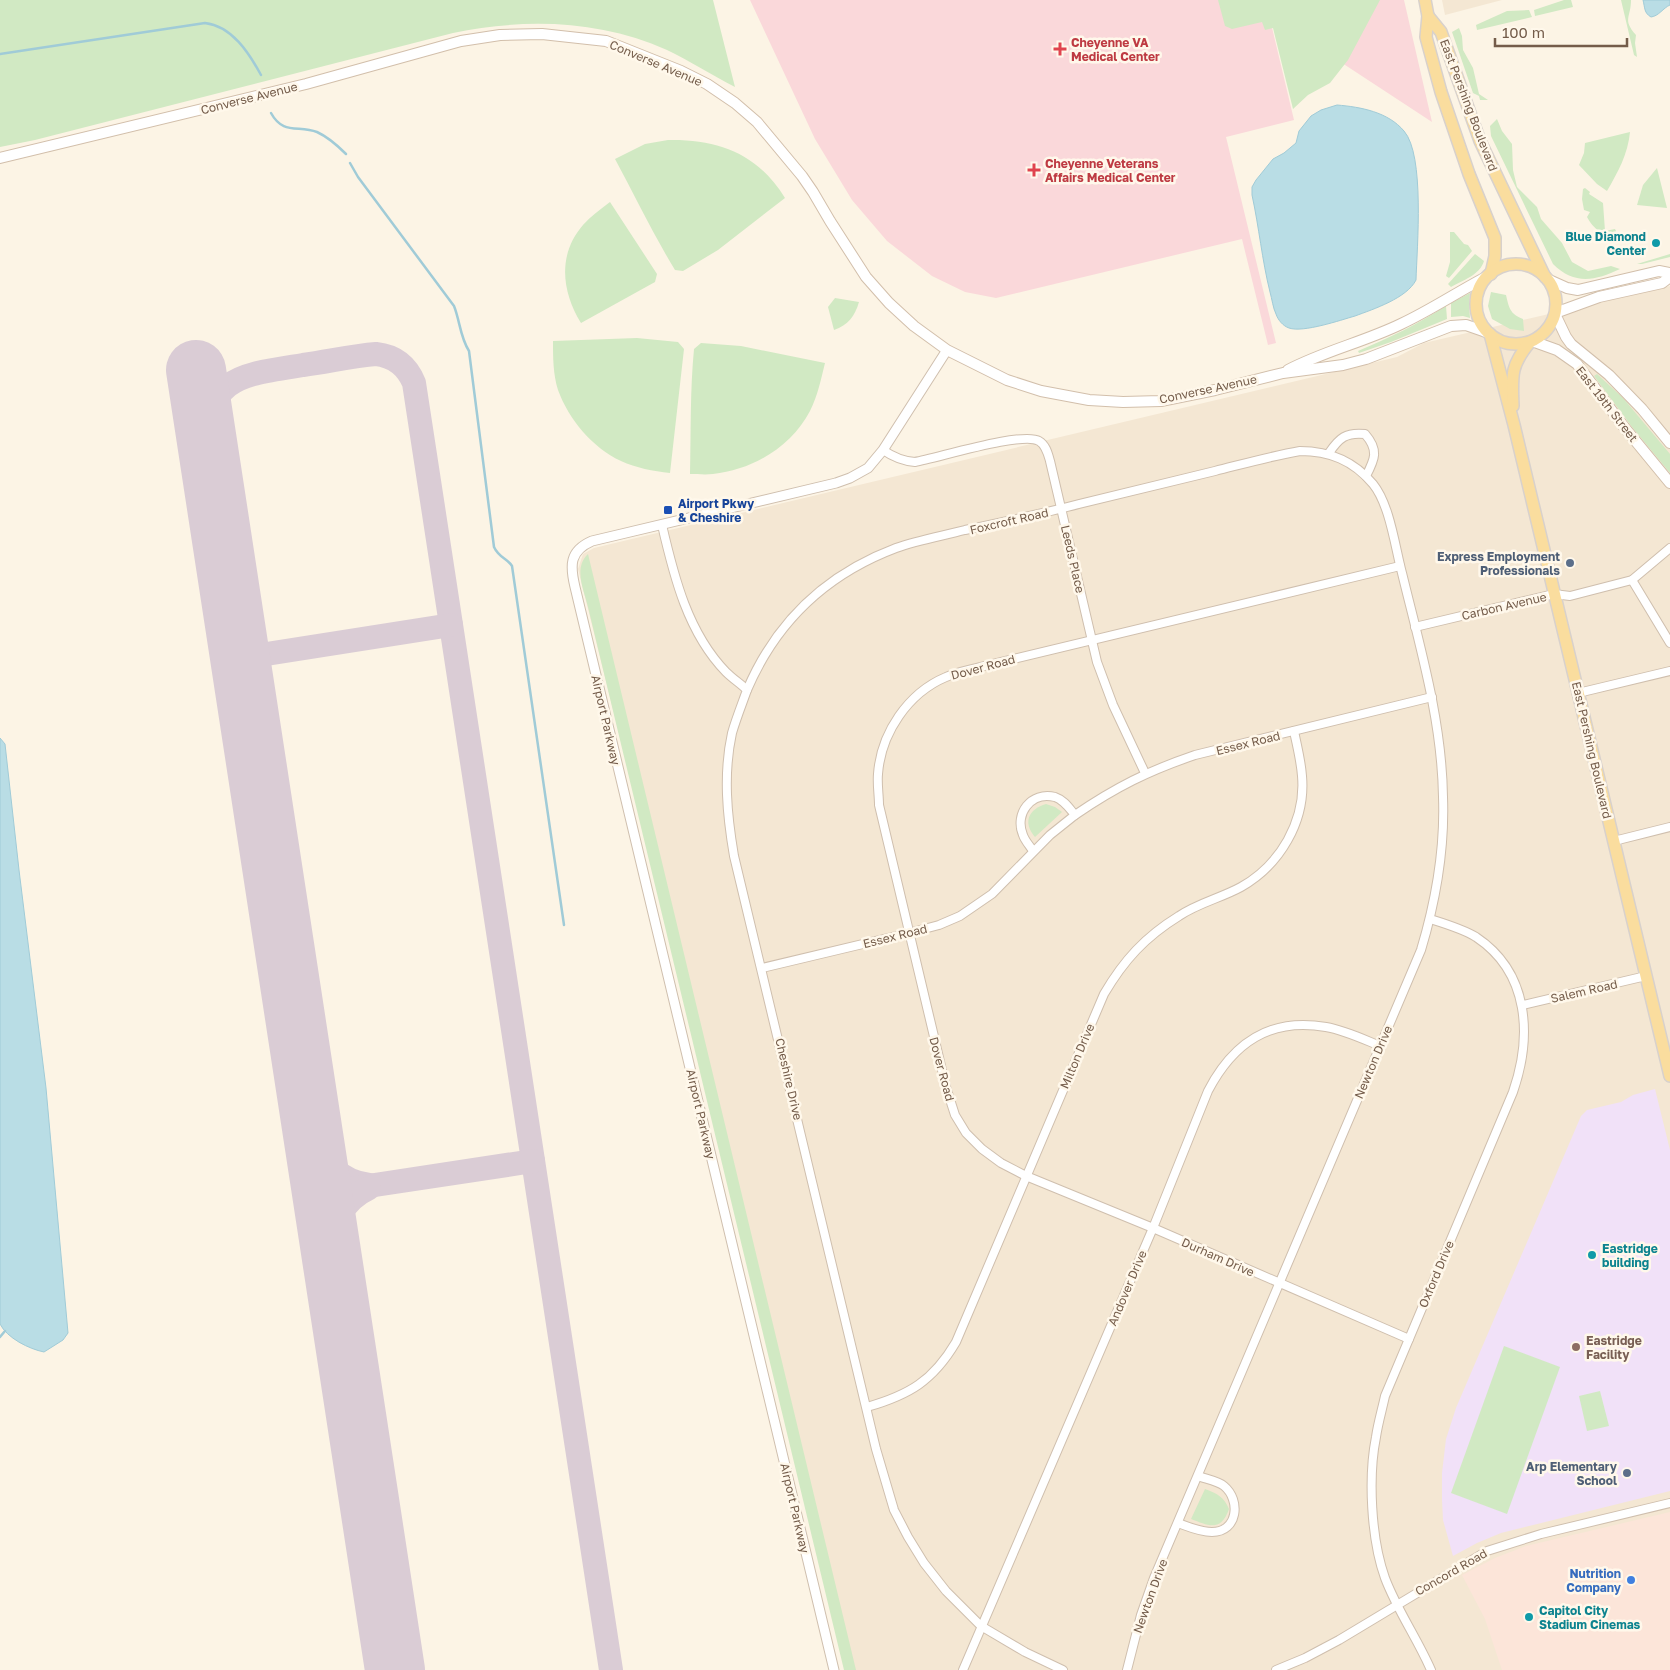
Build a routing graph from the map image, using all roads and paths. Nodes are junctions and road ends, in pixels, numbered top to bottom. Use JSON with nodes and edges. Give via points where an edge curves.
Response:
{"nodes":[{"id":1,"x":1425,"y":0,"type":"edge"},
{"id":2,"x":1428,"y":16,"type":"junction"},
{"id":3,"x":0,"y":158,"type":"edge"},
{"id":4,"x":1489,"y":275,"type":"junction"},
{"id":5,"x":1670,"y":275,"type":"edge"},
{"id":6,"x":1546,"y":278,"type":"junction"},
{"id":7,"x":1555,"y":313,"type":"junction"},
{"id":8,"x":1490,"y":334,"type":"junction"},
{"id":9,"x":1531,"y":341,"type":"junction"},
{"id":10,"x":947,"y":350,"type":"junction"},
{"id":11,"x":1283,"y":373,"type":"junction"},
{"id":12,"x":1514,"y":425,"type":"junction"},
{"id":13,"x":1670,"y":443,"type":"edge"},
{"id":14,"x":883,"y":450,"type":"junction"},
{"id":15,"x":1329,"y":454,"type":"junction"},
{"id":16,"x":1366,"y":476,"type":"junction"},
{"id":17,"x":1670,"y":483,"type":"edge"},
{"id":18,"x":1061,"y":509,"type":"junction"},
{"id":19,"x":662,"y":525,"type":"junction"},
{"id":20,"x":1670,"y":548,"type":"edge"},
{"id":21,"x":1400,"y":566,"type":"junction"},
{"id":22,"x":1632,"y":580,"type":"junction"},
{"id":23,"x":1554,"y":594,"type":"junction"},
{"id":24,"x":1415,"y":627,"type":"junction"},
{"id":25,"x":1092,"y":641,"type":"junction"},
{"id":26,"x":1670,"y":643,"type":"edge"},
{"id":27,"x":1670,"y":672,"type":"edge"},
{"id":28,"x":747,"y":690,"type":"junction"},
{"id":29,"x":1578,"y":693,"type":"junction"},
{"id":30,"x":1432,"y":696,"type":"junction"},
{"id":31,"x":1294,"y":732,"type":"junction"},
{"id":32,"x":1146,"y":773,"type":"junction"},
{"id":33,"x":1075,"y":815,"type":"junction"},
{"id":34,"x":1670,"y":827,"type":"edge"},
{"id":35,"x":1614,"y":841,"type":"junction"},
{"id":36,"x":1033,"y":851,"type":"junction"},
{"id":37,"x":1430,"y":919,"type":"junction"},
{"id":38,"x":909,"y":933,"type":"junction"},
{"id":39,"x":762,"y":968,"type":"junction"},
{"id":40,"x":1646,"y":976,"type":"junction"},
{"id":41,"x":1522,"y":1005,"type":"junction"},
{"id":42,"x":1380,"y":1046,"type":"junction"},
{"id":43,"x":1670,"y":1076,"type":"edge"},
{"id":44,"x":1026,"y":1176,"type":"junction"},
{"id":45,"x":1153,"y":1228,"type":"junction"},
{"id":46,"x":1279,"y":1284,"type":"junction"},
{"id":47,"x":1409,"y":1339,"type":"junction"},
{"id":48,"x":867,"y":1407,"type":"junction"},
{"id":49,"x":1198,"y":1476,"type":"junction"},
{"id":50,"x":1670,"y":1503,"type":"edge"},
{"id":51,"x":1178,"y":1523,"type":"junction"},
{"id":52,"x":1396,"y":1604,"type":"junction"},
{"id":53,"x":980,"y":1626,"type":"junction"},
{"id":54,"x":834,"y":1670,"type":"edge"},
{"id":55,"x":963,"y":1670,"type":"edge"},
{"id":56,"x":1063,"y":1670,"type":"edge"},
{"id":57,"x":1127,"y":1670,"type":"edge"},
{"id":58,"x":1276,"y":1670,"type":"edge"},
{"id":59,"x":1431,"y":1670,"type":"edge"}],
"edges":[{"from":1,"to":2,"type":"main road","name":"East Pershing Boulevard"},
{"from":2,"to":4,"type":"main road","name":"East Pershing Boulevard","via":[[1426,37],[1441,92],[1494,238],[1495,256]]},
{"from":2,"to":6,"type":"main road","name":"East Pershing Boulevard","via":[[1441,32],[1480,141]]},
{"from":3,"to":10,"type":"main road","name":"Converse Avenue","via":[[306,84],[461,41],[500,35],[542,34],[606,41],[707,84],[757,122],[813,192],[866,277],[899,313]]},
{"from":4,"to":6,"type":"main road","via":[[1514,264],[1531,267]]},
{"from":4,"to":8,"type":"main road","name":"East Pershing Boulevard","via":[[1479,289],[1476,305],[1480,320]]},
{"from":4,"to":11,"type":"main road","name":"Converse Avenue","via":[[1402,324],[1310,358]]},
{"from":5,"to":6,"type":"main road","via":[[1659,272],[1578,290]]},
{"from":5,"to":7,"type":"main road","via":[[1662,283],[1599,297]]},
{"from":6,"to":7,"type":"main road","name":"East Pershing Boulevard","via":[[1555,295]]},
{"from":7,"to":9,"type":"main road","name":"East Pershing Boulevard","via":[[1547,330]]},
{"from":7,"to":13,"type":"main road","name":"East 19th Street","via":[[1571,344],[1609,375]]},
{"from":8,"to":9,"type":"main road","via":[[1509,343]]},
{"from":8,"to":11,"type":"main road","name":"Converse Avenue","via":[[1466,325],[1451,326],[1366,359]]},
{"from":8,"to":12,"type":"main road","name":"East Pershing Boulevard"},
{"from":9,"to":12,"type":"main road","name":"East Pershing Boulevard","via":[[1514,368]]},
{"from":9,"to":17,"type":"main road","name":"East 19th Street","via":[[1557,350],[1577,364]]},
{"from":10,"to":11,"type":"main road","name":"Converse Avenue","via":[[1007,380],[1041,391],[1088,400],[1161,400]]},
{"from":10,"to":14,"type":"street"},
{"from":12,"to":23,"type":"main road","name":"East Pershing Boulevard"},
{"from":14,"to":18,"type":"street","name":"Leeds Place","via":[[892,457],[915,462],[1013,439],[1033,438],[1041,441],[1047,450]]},
{"from":14,"to":19,"type":"street","via":[[868,468],[850,478]]},
{"from":15,"to":16,"type":"street","name":"Foxcroft Road","via":[[1342,458]]},
{"from":15,"to":16,"type":"street","via":[[1344,436],[1353,432],[1365,434],[1375,453]]},
{"from":15,"to":18,"type":"street","name":"Foxcroft Road","via":[[1300,451],[1284,454]]},
{"from":16,"to":21,"type":"street","name":"Foxcroft Road","via":[[1382,500]]},
{"from":18,"to":25,"type":"street","name":"Leeds Place"},
{"from":18,"to":28,"type":"street","name":"Foxcroft Road","via":[[928,539],[881,554],[848,571],[826,586],[789,620],[773,641]]},
{"from":19,"to":28,"type":"street","via":[[684,605],[699,634],[726,672]]},
{"from":19,"to":54,"type":"street","name":"Airport Parkway","via":[[592,541],[573,558],[571,569]]},
{"from":20,"to":22,"type":"street","name":"Carbon Avenue"},
{"from":21,"to":24,"type":"street","name":"Foxcroft Road"},
{"from":21,"to":25,"type":"street","name":"Dover Road"},
{"from":22,"to":23,"type":"street","name":"Carbon Avenue","via":[[1570,596]]},
{"from":22,"to":26,"type":"street"},
{"from":23,"to":24,"type":"street","name":"Carbon Avenue"},
{"from":23,"to":29,"type":"main road","name":"East Pershing Boulevard"},
{"from":24,"to":30,"type":"street","name":"Newton Drive"},
{"from":25,"to":32,"type":"street","name":"Leeds Place","via":[[1113,705]]},
{"from":25,"to":38,"type":"street","name":"Dover Road","via":[[947,677],[927,687],[895,721],[884,744],[878,774],[879,805]]},
{"from":27,"to":29,"type":"street"},
{"from":28,"to":39,"type":"street","name":"Cheshire Drive","via":[[733,733],[727,764],[726,796],[734,856]]},
{"from":29,"to":35,"type":"main road","name":"East Pershing Boulevard"},
{"from":30,"to":31,"type":"street","name":"Essex Road"},
{"from":30,"to":37,"type":"street","name":"Newton Drive","via":[[1444,796],[1439,878]]},
{"from":31,"to":32,"type":"street","name":"Essex Road","via":[[1195,756]]},
{"from":31,"to":44,"type":"street","name":"Milton Drive","via":[[1303,777],[1302,797],[1297,819],[1285,844],[1269,866],[1242,886],[1181,914],[1162,927],[1145,940],[1117,972],[1104,994]]},
{"from":32,"to":33,"type":"street","name":"Essex Road"},
{"from":33,"to":36,"type":"street","name":"Essex Road"},
{"from":33,"to":36,"type":"street","via":[[1065,802],[1054,797],[1028,802],[1022,810],[1020,822],[1022,835]]},
{"from":34,"to":35,"type":"street"},
{"from":35,"to":40,"type":"main road","name":"East Pershing Boulevard"},
{"from":36,"to":38,"type":"street","name":"Essex Road","via":[[992,894],[974,907],[939,925]]},
{"from":37,"to":41,"type":"street","name":"Oxford Drive","via":[[1475,936],[1489,947],[1510,972]]},
{"from":37,"to":42,"type":"street","name":"Newton Drive","via":[[1421,950]]},
{"from":38,"to":39,"type":"street","name":"Essex Road"},
{"from":38,"to":44,"type":"street","name":"Dover Road","via":[[955,1114],[966,1134],[982,1149]]},
{"from":39,"to":48,"type":"street","name":"Cheshire Drive"},
{"from":40,"to":41,"type":"street","name":"Salem Road"},
{"from":40,"to":43,"type":"main road","name":"East Pershing Boulevard"},
{"from":41,"to":47,"type":"street","name":"Oxford Drive","via":[[1524,1043],[1519,1076]]},
{"from":42,"to":45,"type":"street","name":"Andover Drive","via":[[1328,1027],[1306,1024],[1272,1030],[1240,1047],[1217,1074],[1208,1091]]},
{"from":42,"to":46,"type":"street","name":"Newton Drive"},
{"from":44,"to":45,"type":"street","name":"Durham Drive"},
{"from":44,"to":48,"type":"street","name":"Milton Drive","via":[[945,1361],[910,1391]]},
{"from":45,"to":46,"type":"street","name":"Durham Drive"},
{"from":45,"to":53,"type":"street","name":"Andover Drive"},
{"from":46,"to":47,"type":"street","name":"Durham Drive"},
{"from":46,"to":49,"type":"street","name":"Newton Drive"},
{"from":47,"to":52,"type":"street","name":"Oxford Drive","via":[[1385,1396],[1375,1439],[1372,1472],[1377,1548]]},
{"from":48,"to":53,"type":"street","name":"Cheshire Drive","via":[[894,1510],[924,1564]]},
{"from":49,"to":51,"type":"street","name":"Newton Drive"},
{"from":49,"to":51,"type":"street","via":[[1223,1485],[1233,1496],[1236,1510],[1233,1520],[1225,1529],[1214,1532]]},
{"from":50,"to":52,"type":"street","name":"Concord Road","via":[[1503,1545]]},
{"from":51,"to":57,"type":"street","name":"Newton Drive","via":[[1141,1615]]},
{"from":52,"to":58,"type":"street","name":"Concord Road","via":[[1339,1640]]},
{"from":52,"to":59,"type":"street","name":"Oxford Drive"},
{"from":53,"to":55,"type":"street","name":"Andover Drive"},
{"from":53,"to":56,"type":"street"}]}
